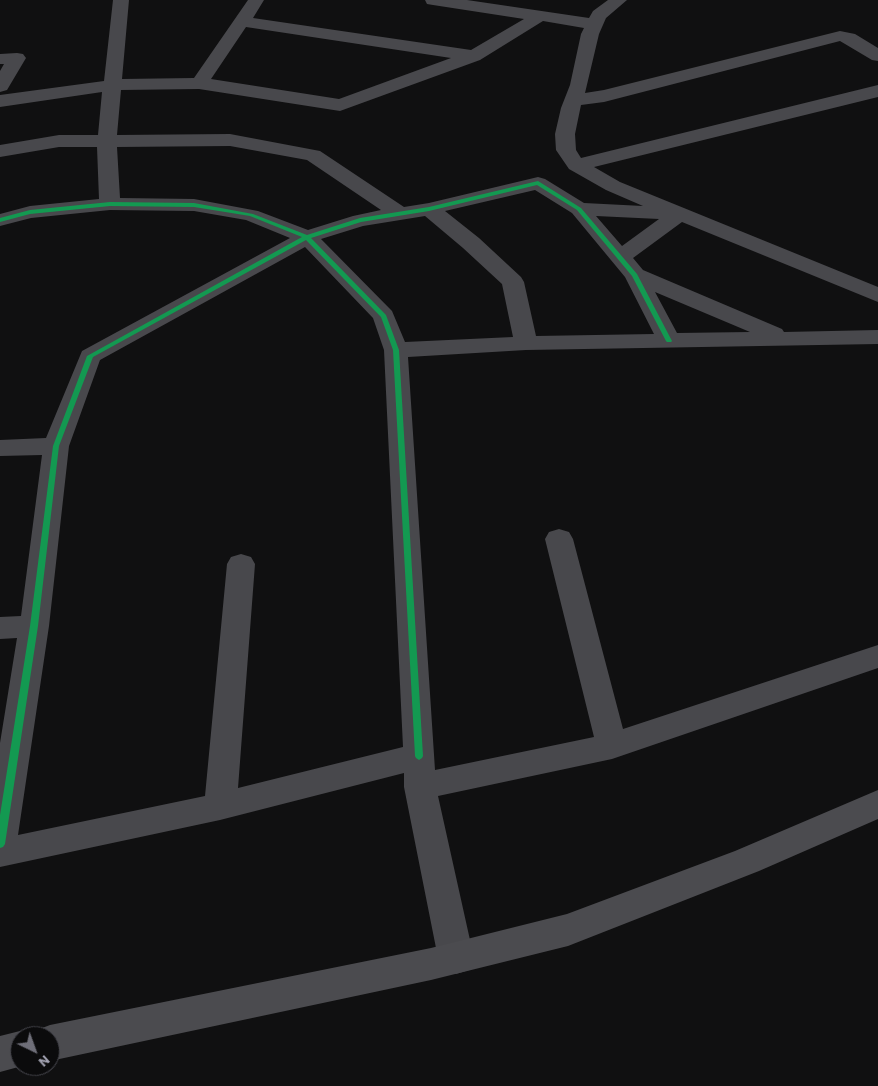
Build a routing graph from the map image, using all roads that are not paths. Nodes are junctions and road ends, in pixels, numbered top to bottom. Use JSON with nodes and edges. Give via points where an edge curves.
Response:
{"nodes":[{"id":1,"x":121,"y":0,"type":"edge"},
{"id":2,"x":256,"y":0,"type":"edge"},
{"id":3,"x":433,"y":0,"type":"edge"},
{"id":4,"x":619,"y":0,"type":"edge"},
{"id":5,"x":540,"y":16,"type":"junction"},
{"id":6,"x":241,"y":21,"type":"junction"},
{"id":7,"x":595,"y":24,"type":"junction"},
{"id":8,"x":474,"y":56,"type":"junction"},
{"id":9,"x":878,"y":56,"type":"edge"},
{"id":10,"x":0,"y":59,"type":"edge"},
{"id":11,"x":199,"y":83,"type":"junction"},
{"id":12,"x":112,"y":85,"type":"junction"},
{"id":13,"x":0,"y":86,"type":"edge"},
{"id":14,"x":878,"y":91,"type":"edge"},
{"id":15,"x":573,"y":100,"type":"junction"},
{"id":16,"x":0,"y":101,"type":"edge"},
{"id":17,"x":107,"y":140,"type":"junction"},
{"id":18,"x":0,"y":151,"type":"edge"},
{"id":19,"x":576,"y":165,"type":"junction"},
{"id":20,"x":110,"y":204,"type":"junction"},
{"id":21,"x":428,"y":208,"type":"junction"},
{"id":22,"x":579,"y":209,"type":"junction"},
{"id":23,"x":399,"y":213,"type":"junction"},
{"id":24,"x":680,"y":214,"type":"junction"},
{"id":25,"x":0,"y":220,"type":"edge"},
{"id":26,"x":307,"y":237,"type":"junction"},
{"id":27,"x":628,"y":266,"type":"junction"},
{"id":28,"x":878,"y":295,"type":"edge"},
{"id":29,"x":878,"y":337,"type":"edge"},
{"id":30,"x":784,"y":338,"type":"junction"},
{"id":31,"x":669,"y":340,"type":"junction"},
{"id":32,"x":526,"y":343,"type":"junction"},
{"id":33,"x":396,"y":350,"type":"junction"},
{"id":34,"x":56,"y":446,"type":"junction"},
{"id":35,"x":0,"y":448,"type":"edge"},
{"id":36,"x":559,"y":539,"type":"dead end"},
{"id":37,"x":241,"y":564,"type":"dead end"},
{"id":38,"x":34,"y":626,"type":"junction"},
{"id":39,"x":0,"y":628,"type":"edge"},
{"id":40,"x":878,"y":656,"type":"edge"},
{"id":41,"x":612,"y":746,"type":"junction"},
{"id":42,"x":420,"y":772,"type":"junction"},
{"id":43,"x":878,"y":804,"type":"edge"},
{"id":44,"x":220,"y":806,"type":"junction"},
{"id":45,"x":0,"y":844,"type":"edge"},
{"id":46,"x":0,"y":853,"type":"edge"},
{"id":47,"x":456,"y":958,"type":"junction"},
{"id":48,"x":60,"y":1041,"type":"edge"}],
"edges":[{"from":1,"to":12,"type":"street"},
{"from":2,"to":6,"type":"street"},
{"from":3,"to":5,"type":"street"},
{"from":4,"to":7,"type":"street","via":[[599,15]]},
{"from":5,"to":7,"type":"street"},
{"from":5,"to":8,"type":"street"},
{"from":6,"to":8,"type":"street"},
{"from":6,"to":11,"type":"street"},
{"from":7,"to":15,"type":"street"},
{"from":8,"to":11,"type":"street","via":[[340,105]]},
{"from":9,"to":15,"type":"street","via":[[840,36],[604,96]]},
{"from":10,"to":13,"type":"street","via":[[16,58]]},
{"from":11,"to":12,"type":"street"},
{"from":12,"to":16,"type":"street"},
{"from":12,"to":17,"type":"street"},
{"from":14,"to":19,"type":"street"},
{"from":15,"to":19,"type":"street","via":[[565,134],[566,150]]},
{"from":17,"to":18,"type":"street","via":[[59,141]]},
{"from":17,"to":20,"type":"street"},
{"from":17,"to":23,"type":"street","via":[[230,140],[313,156]]},
{"from":19,"to":24,"type":"street","via":[[613,186]]},
{"from":20,"to":25,"type":"street","via":[[30,212]]},
{"from":20,"to":26,"type":"street","via":[[194,205],[251,215]]},
{"from":21,"to":22,"type":"street","via":[[538,183]]},
{"from":21,"to":23,"type":"street"},
{"from":21,"to":32,"type":"street","via":[[513,282]]},
{"from":22,"to":24,"type":"street"},
{"from":22,"to":27,"type":"street"},
{"from":23,"to":26,"type":"street","via":[[360,220]]},
{"from":24,"to":27,"type":"street"},
{"from":24,"to":28,"type":"street"},
{"from":26,"to":33,"type":"street","via":[[384,316]]},
{"from":26,"to":34,"type":"street","via":[[90,356]]},
{"from":27,"to":30,"type":"street"},
{"from":27,"to":31,"type":"street"},
{"from":29,"to":30,"type":"street"},
{"from":30,"to":31,"type":"street"},
{"from":31,"to":32,"type":"street"},
{"from":32,"to":33,"type":"street"},
{"from":33,"to":42,"type":"street"},
{"from":34,"to":35,"type":"street"},
{"from":34,"to":38,"type":"street"},
{"from":36,"to":41,"type":"street"},
{"from":37,"to":44,"type":"street"},
{"from":38,"to":39,"type":"street"},
{"from":38,"to":45,"type":"street"},
{"from":40,"to":41,"type":"street"},
{"from":41,"to":42,"type":"street"},
{"from":42,"to":44,"type":"street"},
{"from":42,"to":47,"type":"street"},
{"from":43,"to":47,"type":"street","via":[[747,861],[568,930]]},
{"from":44,"to":46,"type":"street"},
{"from":47,"to":48,"type":"street"}]}
